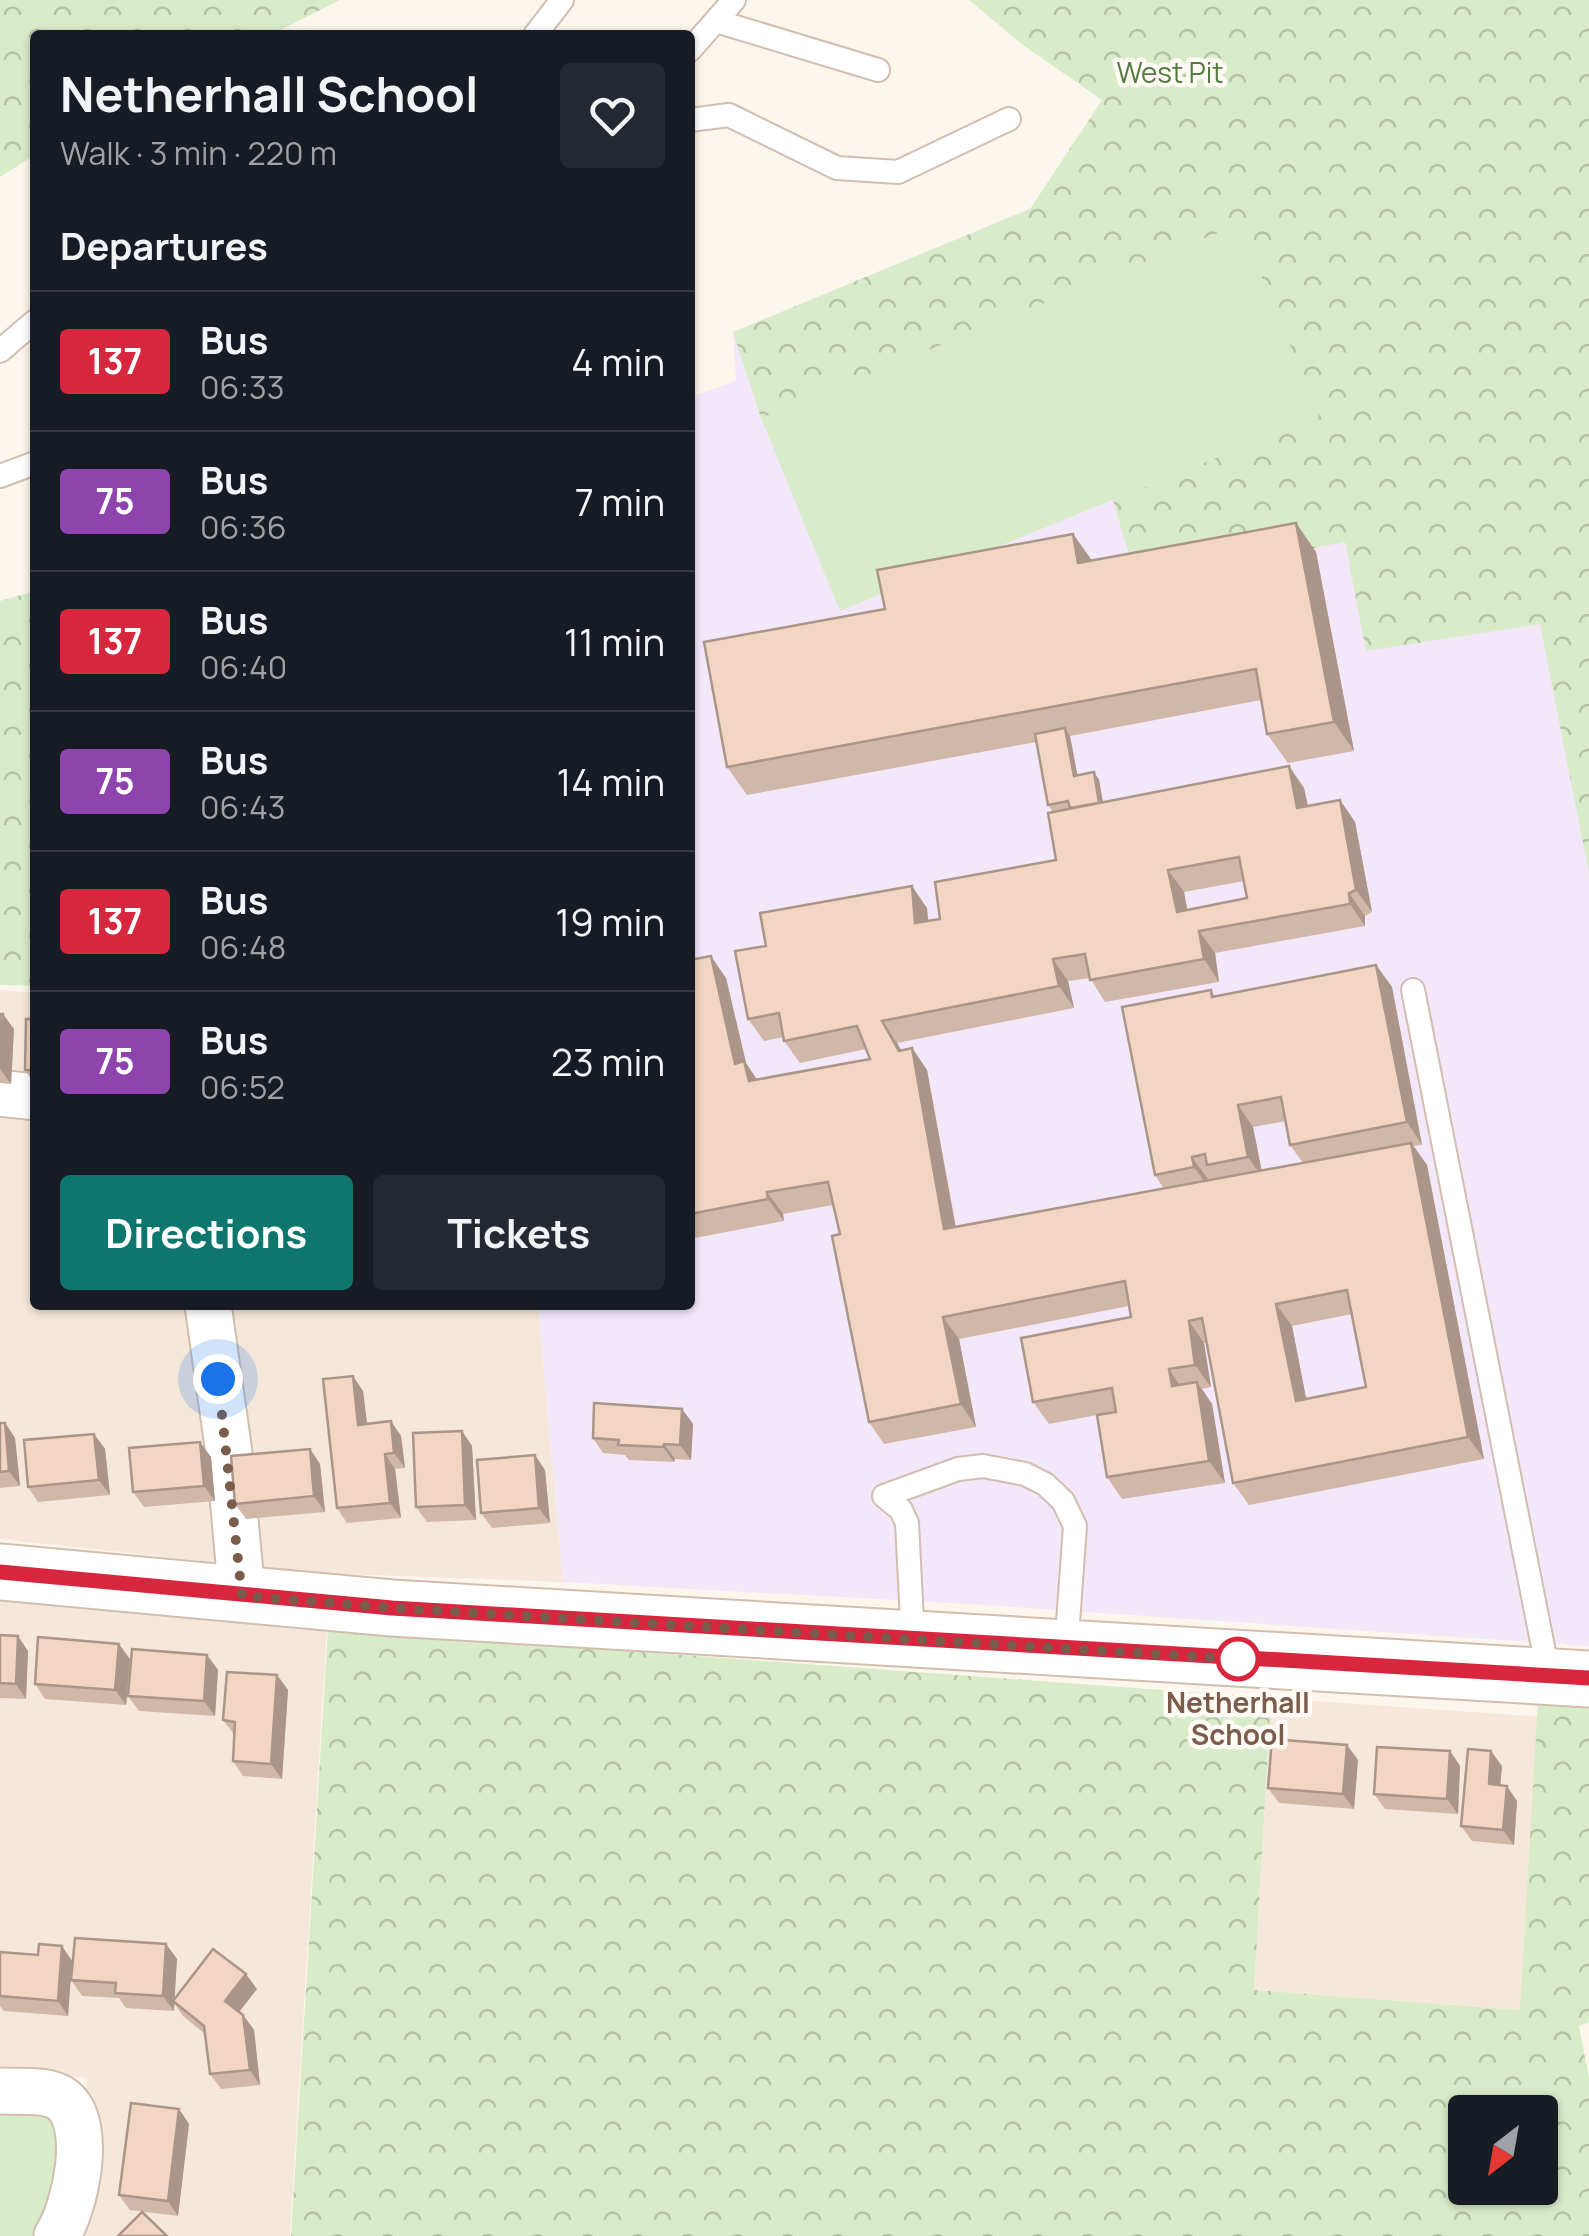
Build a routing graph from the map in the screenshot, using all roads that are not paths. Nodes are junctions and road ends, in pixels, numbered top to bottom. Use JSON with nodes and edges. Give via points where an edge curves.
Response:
{"nodes":[{"id":1,"x":562,"y":0,"type":"edge"},
{"id":2,"x":734,"y":0,"type":"edge"},
{"id":3,"x":716,"y":21,"type":"junction"},
{"id":4,"x":539,"y":30,"type":"edge"},
{"id":5,"x":695,"y":44,"type":"edge"},
{"id":6,"x":878,"y":70,"type":"dead end"},
{"id":7,"x":695,"y":119,"type":"edge"},
{"id":8,"x":1009,"y":119,"type":"dead end"},
{"id":9,"x":30,"y":325,"type":"edge"},
{"id":10,"x":0,"y":351,"type":"edge"},
{"id":11,"x":30,"y":466,"type":"edge"},
{"id":12,"x":0,"y":476,"type":"edge"},
{"id":13,"x":1414,"y":990,"type":"dead end"},
{"id":14,"x":0,"y":1094,"type":"edge"},
{"id":15,"x":30,"y":1097,"type":"edge"},
{"id":16,"x":209,"y":1310,"type":"edge"},
{"id":17,"x":0,"y":1572,"type":"edge"},
{"id":18,"x":242,"y":1596,"type":"junction"},
{"id":19,"x":913,"y":1640,"type":"junction"},
{"id":20,"x":1066,"y":1650,"type":"junction"},
{"id":21,"x":1569,"y":1678,"type":"edge"},
{"id":22,"x":0,"y":2092,"type":"edge"},
{"id":23,"x":57,"y":2236,"type":"edge"}],
"edges":[{"from":1,"to":4,"type":"lane"},
{"from":2,"to":3,"type":"lane"},
{"from":3,"to":5,"type":"lane"},
{"from":3,"to":6,"type":"lane"},
{"from":7,"to":8,"type":"lane","via":[[729,115],[837,168],[898,172]]},
{"from":9,"to":10,"type":"lane"},
{"from":11,"to":12,"type":"lane"},
{"from":13,"to":21,"type":"lane"},
{"from":14,"to":15,"type":"street"},
{"from":16,"to":18,"type":"street"},
{"from":17,"to":18,"type":"street"},
{"from":18,"to":19,"type":"street"},
{"from":19,"to":20,"type":"street"},
{"from":19,"to":20,"type":"lane","via":[[907,1523],[884,1496],[983,1466],[1025,1474],[1064,1501],[1075,1526]]},
{"from":20,"to":21,"type":"street"},
{"from":22,"to":23,"type":"street","via":[[51,2094],[65,2102],[77,2123],[78,2180]]}]}
